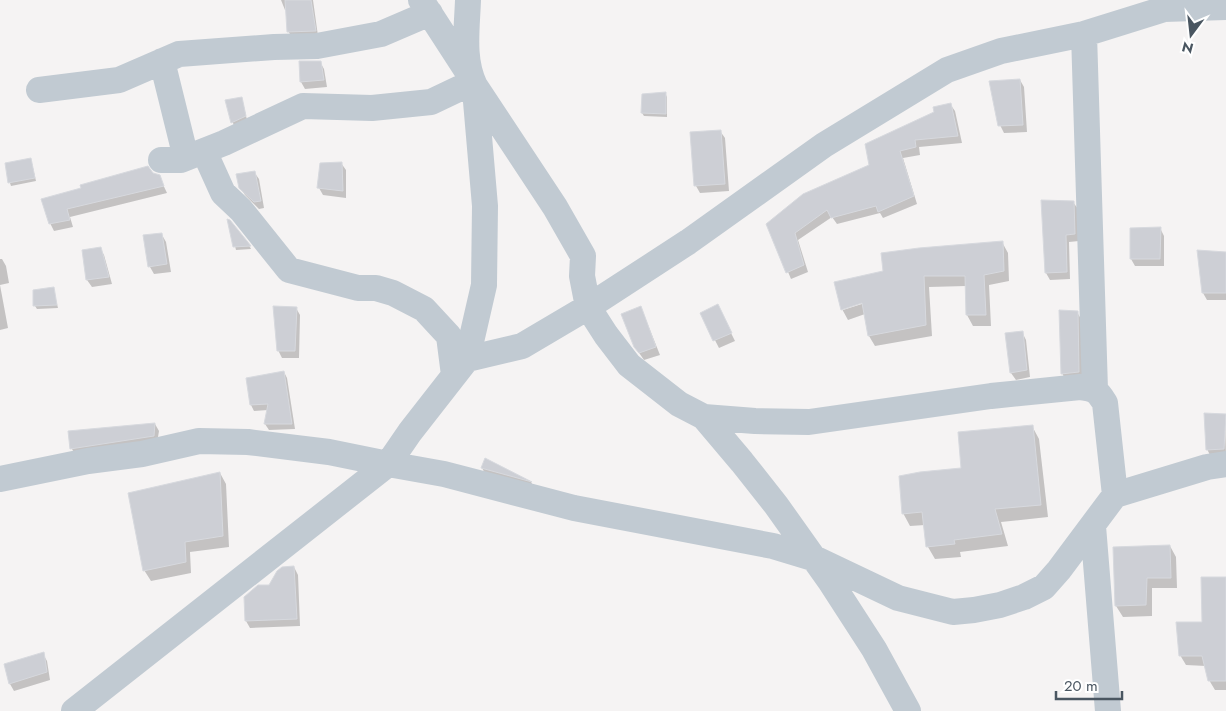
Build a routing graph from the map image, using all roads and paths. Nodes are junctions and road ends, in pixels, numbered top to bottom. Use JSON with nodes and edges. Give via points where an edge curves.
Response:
{"nodes":[{"id":1,"x":468,"y":0,"type":"edge"},
{"id":2,"x":1164,"y":4,"type":"edge"},
{"id":3,"x":426,"y":7,"type":"edge"},
{"id":4,"x":1226,"y":7,"type":"edge"},
{"id":5,"x":1084,"y":34,"type":"junction"},
{"id":6,"x":162,"y":61,"type":"junction"},
{"id":7,"x":472,"y":80,"type":"junction"},
{"id":8,"x":39,"y":90,"type":"dead end"},
{"id":9,"x":184,"y":157,"type":"junction"},
{"id":10,"x":588,"y":307,"type":"junction"},
{"id":11,"x":460,"y":367,"type":"junction"},
{"id":12,"x":1095,"y":390,"type":"junction"},
{"id":13,"x":704,"y":416,"type":"junction"},
{"id":14,"x":388,"y":464,"type":"junction"},
{"id":15,"x":1226,"y":464,"type":"edge"},
{"id":16,"x":0,"y":479,"type":"edge"},
{"id":17,"x":1115,"y":495,"type":"junction"},
{"id":18,"x":1093,"y":526,"type":"junction"},
{"id":19,"x":816,"y":559,"type":"junction"},
{"id":20,"x":74,"y":711,"type":"edge"},
{"id":21,"x":908,"y":711,"type":"edge"},
{"id":22,"x":1108,"y":711,"type":"edge"}],
"edges":[{"from":1,"to":7,"type":"street","via":[[467,57]]},
{"from":2,"to":4,"type":"street"},
{"from":2,"to":5,"type":"street"},
{"from":3,"to":6,"type":"street","via":[[381,34],[317,46],[178,54]]},
{"from":3,"to":7,"type":"street"},
{"from":5,"to":10,"type":"street","via":[[1000,51],[948,70],[824,145],[688,242]]},
{"from":5,"to":12,"type":"street"},
{"from":6,"to":8,"type":"street","via":[[119,80]]},
{"from":6,"to":9,"type":"street"},
{"from":7,"to":9,"type":"street","via":[[431,102],[372,108],[303,106]]},
{"from":7,"to":10,"type":"street","via":[[555,207],[582,256]]},
{"from":7,"to":11,"type":"street","via":[[485,206],[484,285]]},
{"from":9,"to":11,"type":"street","via":[[241,210],[289,270],[358,288],[376,288],[393,293],[424,310],[449,336]]},
{"from":10,"to":11,"type":"street","via":[[522,346]]},
{"from":10,"to":13,"type":"street","via":[[629,365],[679,404]]},
{"from":11,"to":14,"type":"street"},
{"from":12,"to":13,"type":"street","via":[[1080,387],[991,396],[809,422]]},
{"from":12,"to":17,"type":"street","via":[[1105,403]]},
{"from":13,"to":19,"type":"street"},
{"from":14,"to":16,"type":"street","via":[[328,452],[248,442],[198,441]]},
{"from":14,"to":19,"type":"street","via":[[444,474],[574,508],[773,546]]},
{"from":14,"to":20,"type":"street"},
{"from":15,"to":17,"type":"street"},
{"from":17,"to":18,"type":"street"},
{"from":18,"to":19,"type":"street","via":[[1044,587],[1000,605],[974,610],[953,612],[898,598]]},
{"from":18,"to":22,"type":"street"},
{"from":19,"to":21,"type":"street","via":[[874,649]]}]}
